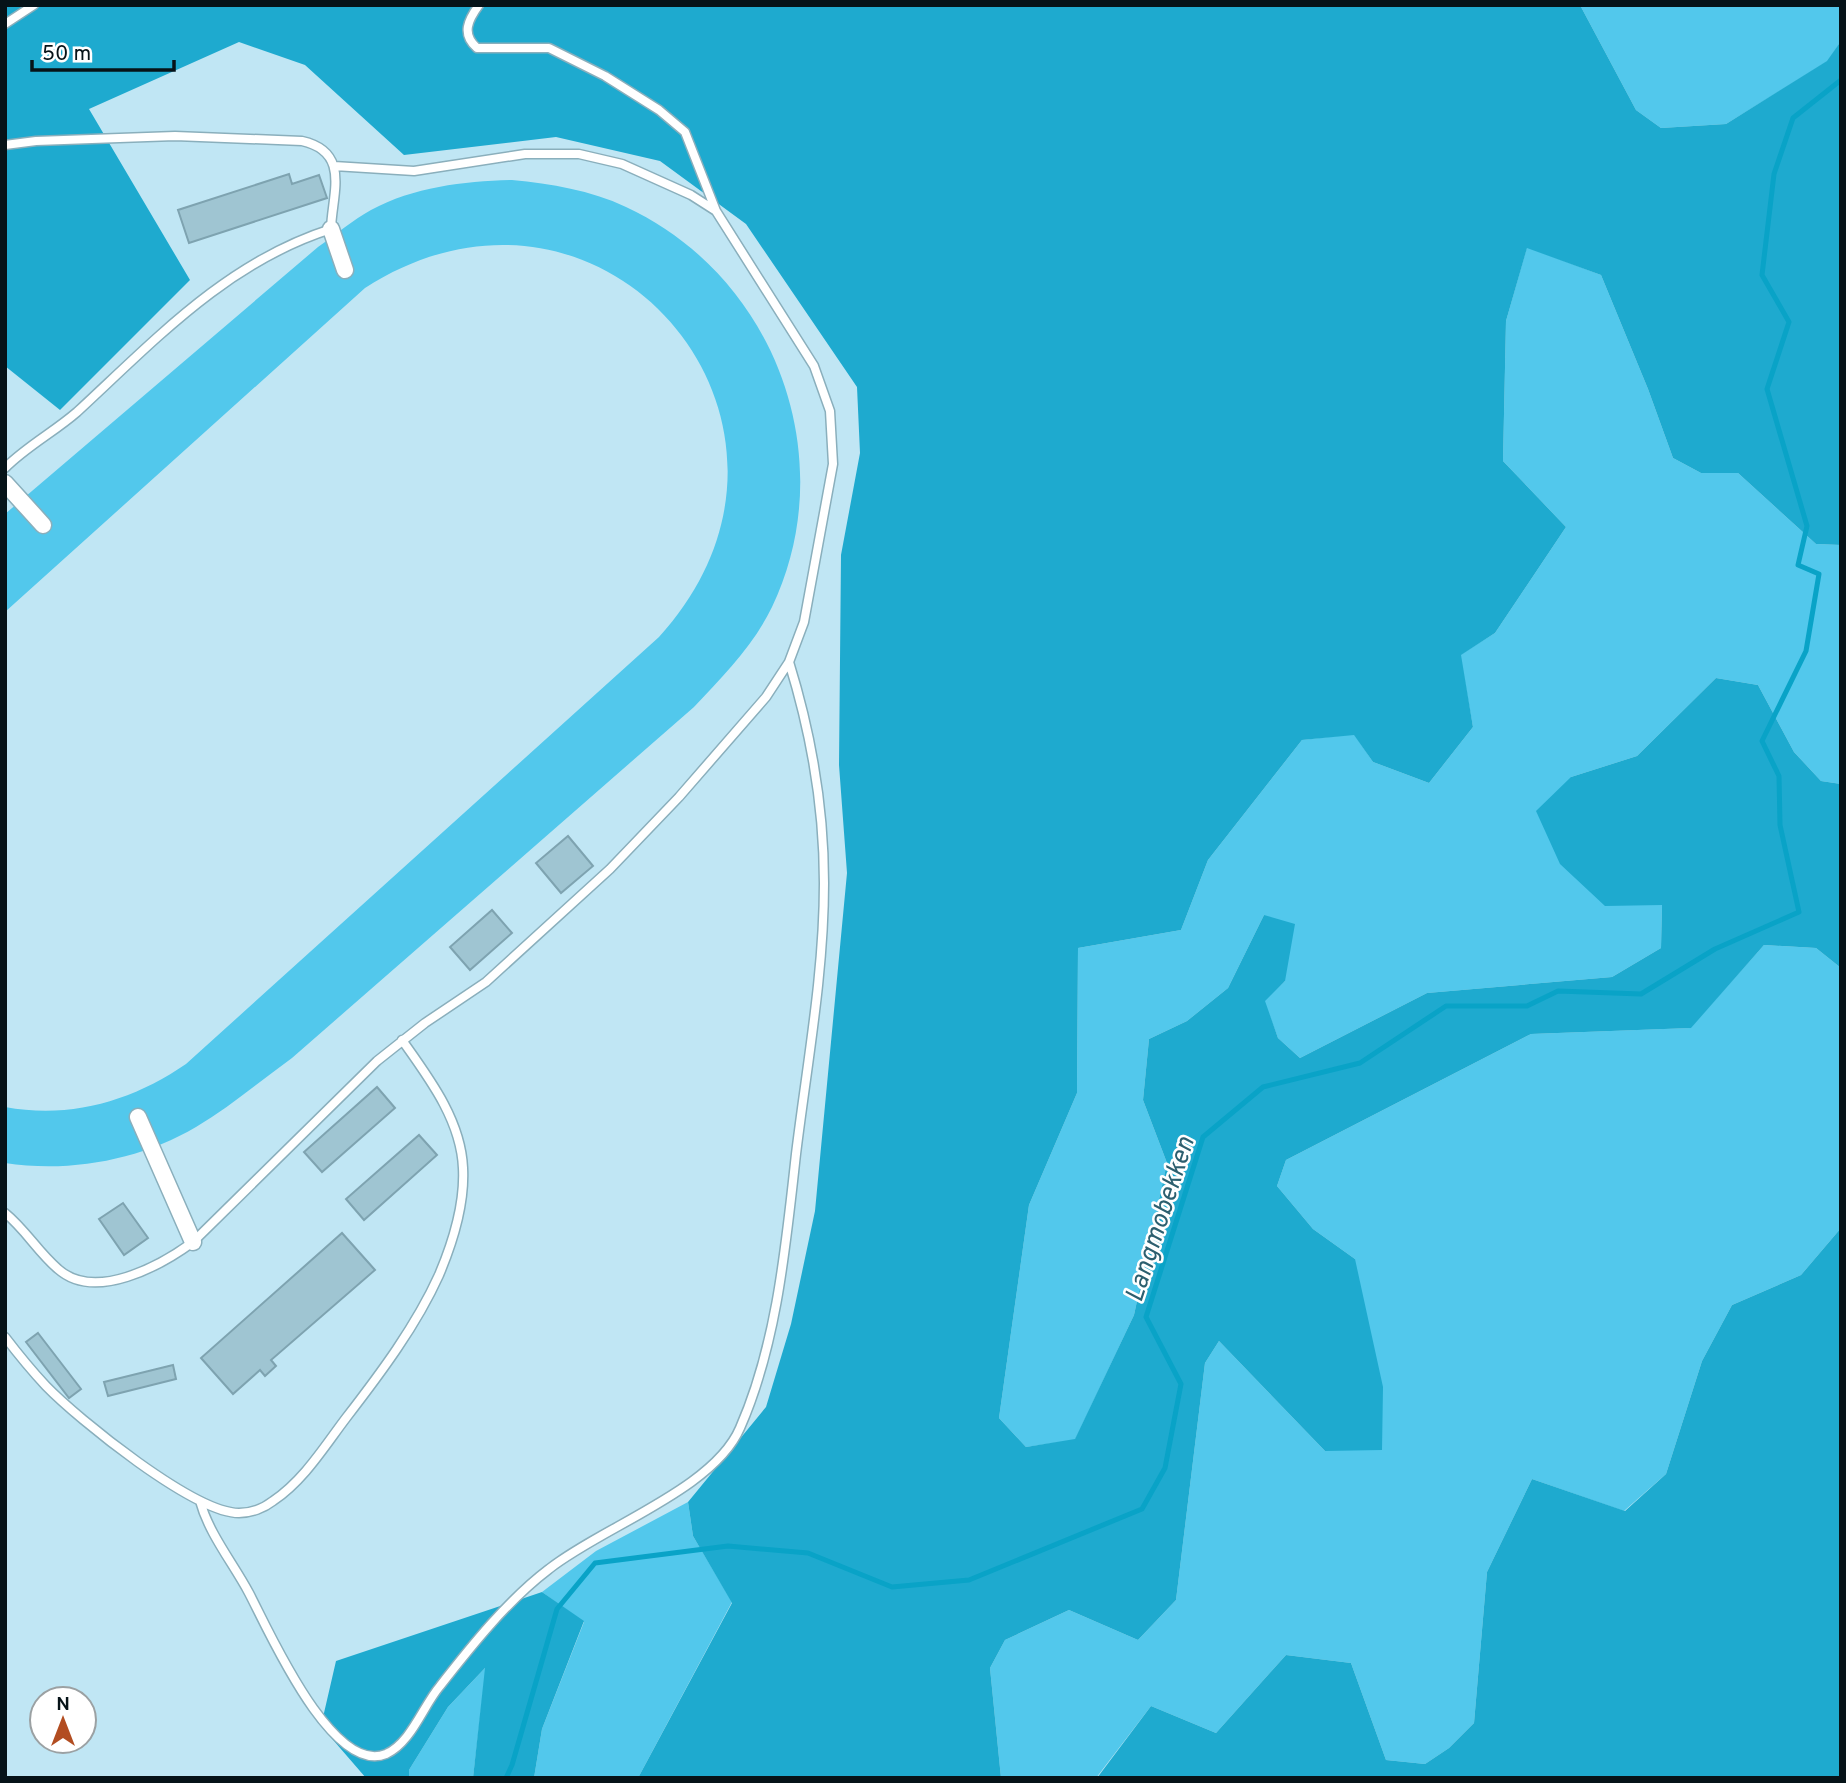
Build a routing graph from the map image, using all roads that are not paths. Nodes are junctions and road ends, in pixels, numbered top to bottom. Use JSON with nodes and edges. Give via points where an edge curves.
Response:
{"nodes":[{"id":1,"x":34,"y":5,"type":"edge"},
{"id":2,"x":479,"y":5,"type":"edge"},
{"id":3,"x":5,"y":24,"type":"edge"},
{"id":4,"x":5,"y":145,"type":"edge"},
{"id":5,"x":334,"y":166,"type":"junction"},
{"id":6,"x":716,"y":211,"type":"junction"},
{"id":7,"x":331,"y":229,"type":"junction"},
{"id":8,"x":345,"y":270,"type":"dead end"},
{"id":9,"x":5,"y":468,"type":"edge"},
{"id":10,"x":5,"y":483,"type":"edge"},
{"id":11,"x":43,"y":524,"type":"dead end"},
{"id":12,"x":789,"y":663,"type":"junction"},
{"id":13,"x":402,"y":1041,"type":"junction"},
{"id":14,"x":138,"y":1117,"type":"dead end"},
{"id":15,"x":5,"y":1213,"type":"edge"},
{"id":16,"x":193,"y":1242,"type":"junction"},
{"id":17,"x":5,"y":1337,"type":"edge"},
{"id":18,"x":200,"y":1501,"type":"junction"}],
"edges":[{"from":1,"to":3,"type":"lane"},
{"from":2,"to":6,"type":"lane","via":[[467,26],[468,37],[477,48],[549,48],[605,76],[674,121],[689,141]]},
{"from":4,"to":5,"type":"lane","via":[[175,136],[302,141],[323,150]]},
{"from":5,"to":6,"type":"lane","via":[[414,171],[525,154],[579,154],[622,164]]},
{"from":5,"to":7,"type":"lane","via":[[337,182]]},
{"from":6,"to":12,"type":"lane","via":[[814,366],[833,424],[833,464],[825,514],[804,622]]},
{"from":7,"to":8,"type":"street"},
{"from":7,"to":9,"type":"lane","via":[[293,244],[211,290],[62,425]]},
{"from":10,"to":11,"type":"street"},
{"from":12,"to":13,"type":"lane","via":[[766,697],[610,869],[486,982]]},
{"from":12,"to":18,"type":"lane","via":[[813,757],[824,868],[821,954],[789,1221],[773,1310],[748,1408],[733,1442],[711,1466],[671,1496],[568,1553],[536,1580],[439,1687],[398,1746],[378,1756],[346,1746],[318,1715],[282,1658]]},
{"from":13,"to":16,"type":"lane"},
{"from":13,"to":18,"type":"lane","via":[[438,1094],[462,1153],[460,1210],[438,1276],[360,1400],[283,1494],[259,1509],[239,1513]]},
{"from":14,"to":16,"type":"street"},
{"from":15,"to":16,"type":"lane","via":[[58,1270],[79,1281],[144,1272]]},
{"from":17,"to":18,"type":"lane","via":[[69,1407]]}]}
